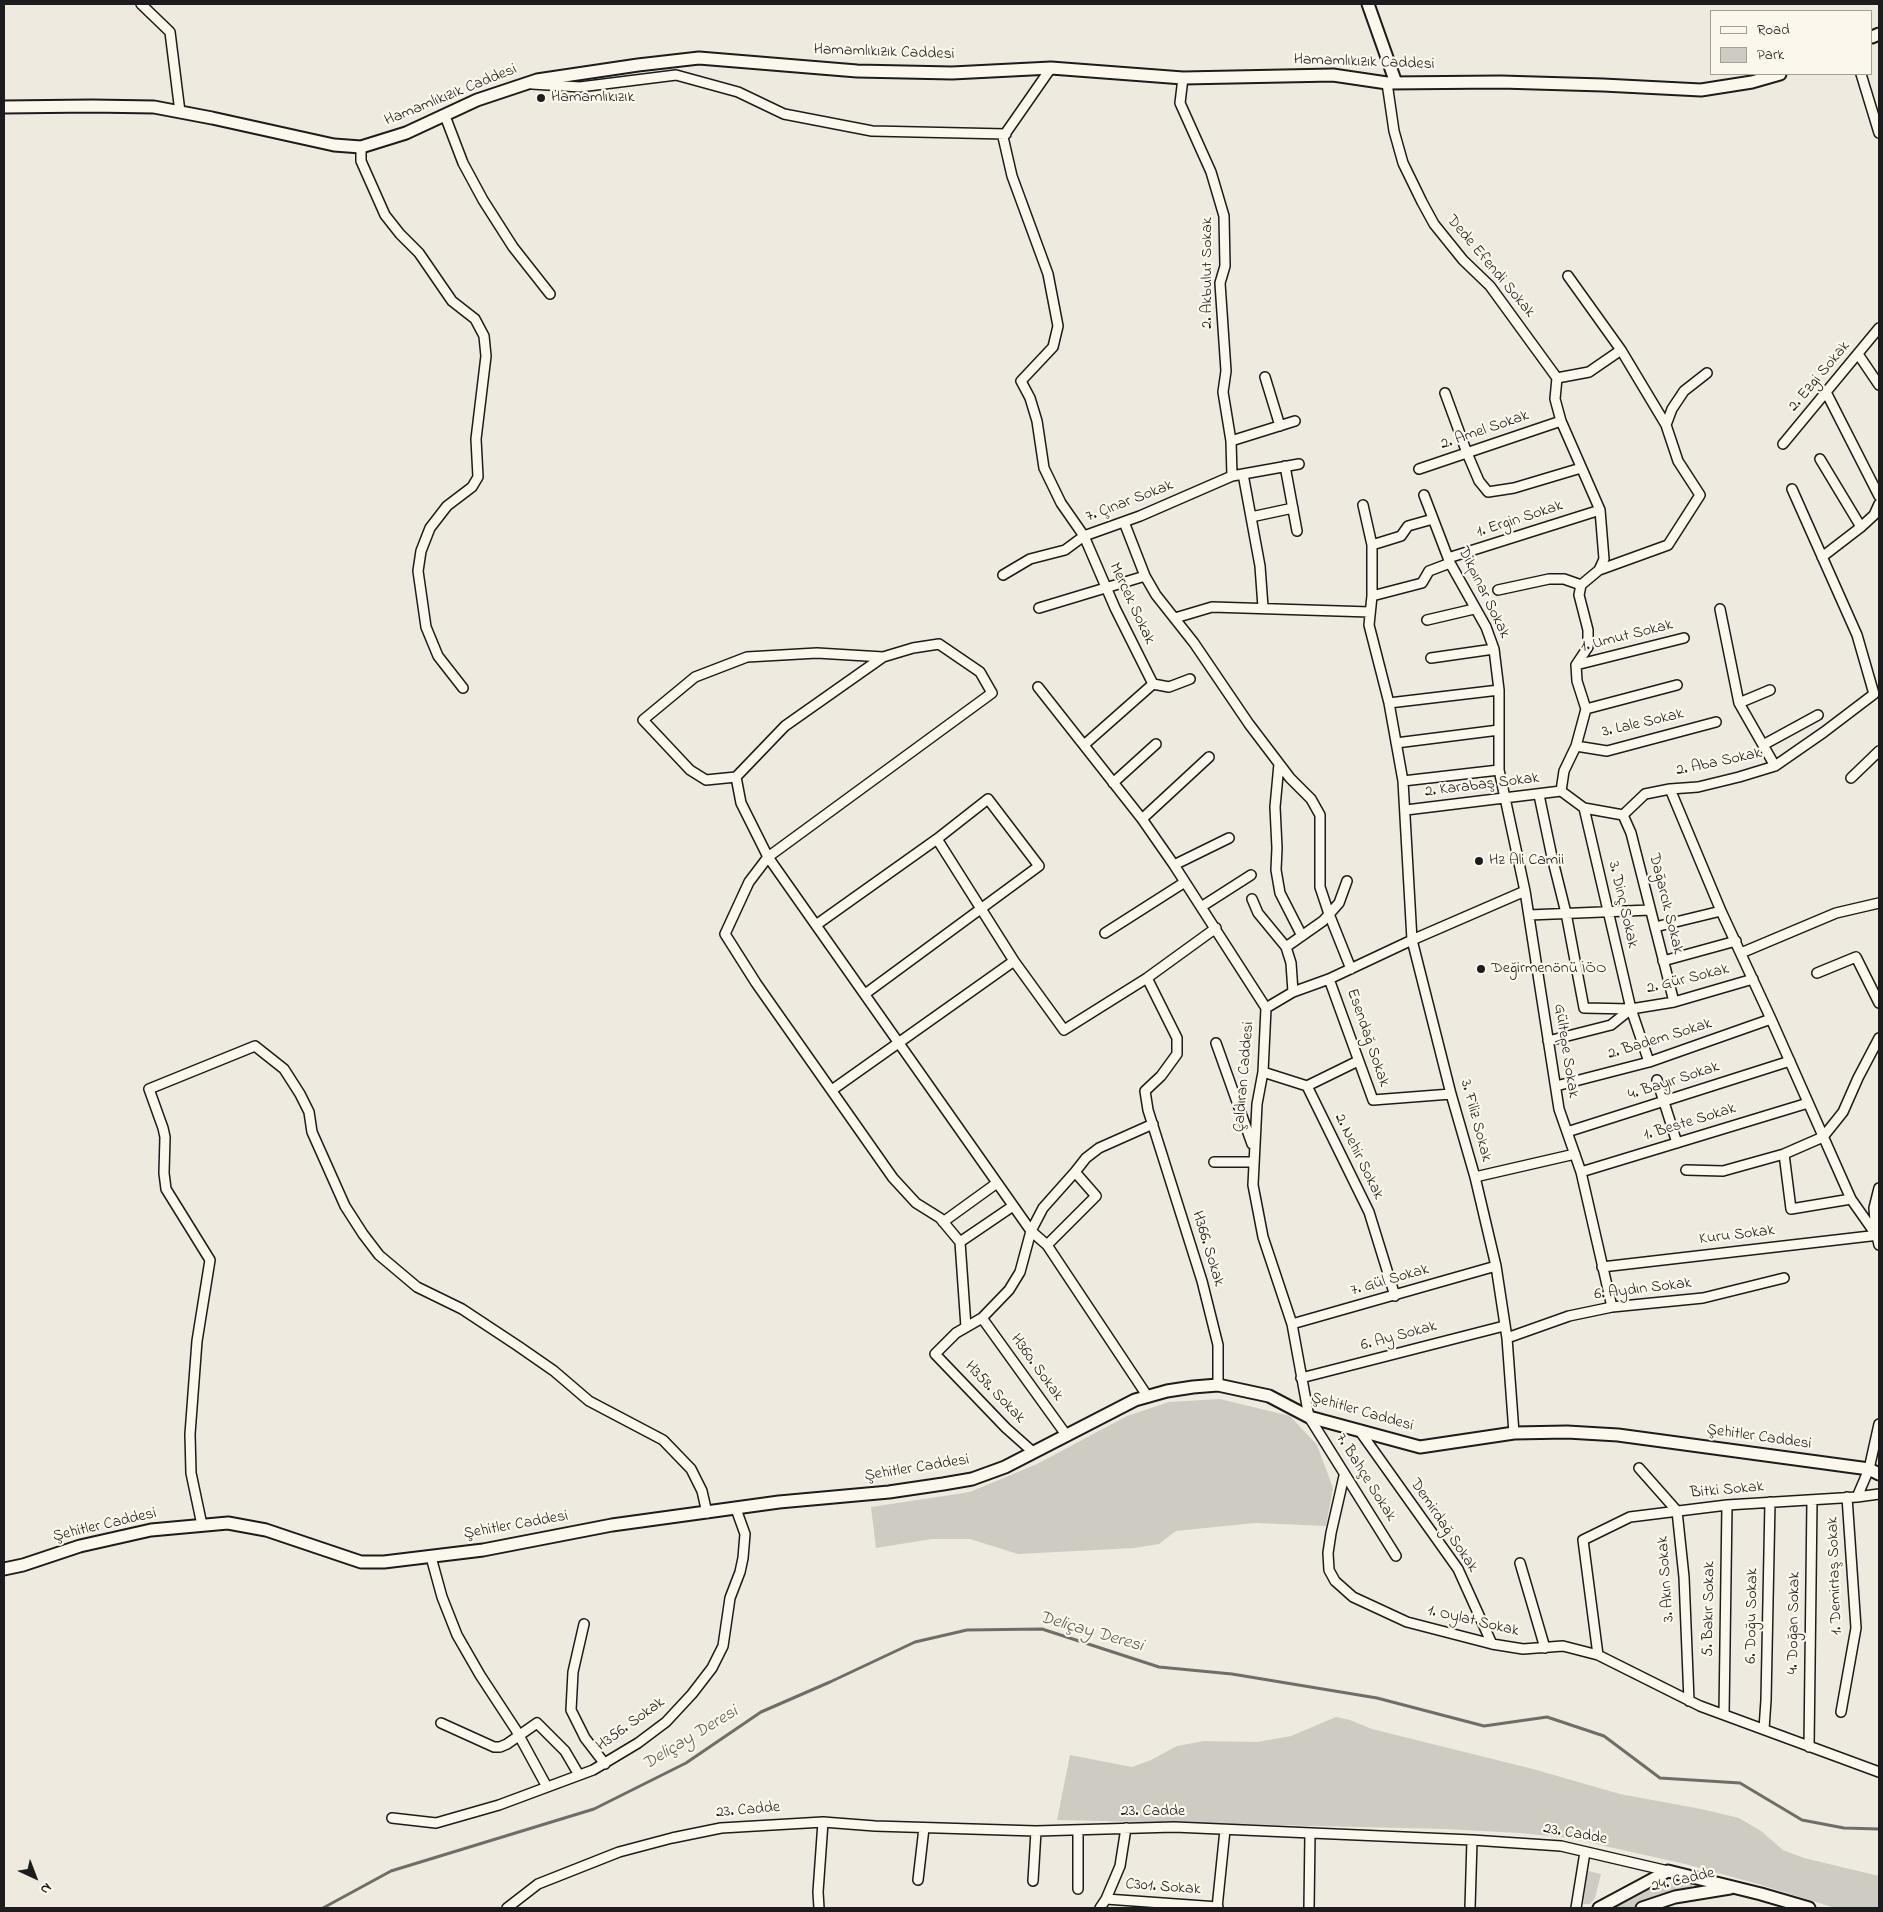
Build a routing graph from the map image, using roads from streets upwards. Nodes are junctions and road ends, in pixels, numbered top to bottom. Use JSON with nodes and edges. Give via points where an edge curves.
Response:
{"nodes":[{"id":1,"x":141,"y":4,"type":"edge"},
{"id":2,"x":1368,"y":4,"type":"edge"},
{"id":3,"x":1051,"y":68,"type":"junction"},
{"id":4,"x":1776,"y":75,"type":"edge"},
{"id":5,"x":1861,"y":75,"type":"edge"},
{"id":6,"x":1182,"y":78,"type":"junction"},
{"id":7,"x":527,"y":83,"type":"junction"},
{"id":8,"x":1392,"y":83,"type":"junction"},
{"id":9,"x":4,"y":107,"type":"edge"},
{"id":10,"x":180,"y":112,"type":"junction"},
{"id":11,"x":445,"y":116,"type":"junction"},
{"id":12,"x":1879,"y":132,"type":"edge"},
{"id":13,"x":1006,"y":134,"type":"junction"},
{"id":14,"x":361,"y":147,"type":"junction"},
{"id":15,"x":1568,"y":276,"type":"dead end"},
{"id":16,"x":550,"y":294,"type":"dead end"},
{"id":17,"x":1879,"y":328,"type":"edge"},
{"id":18,"x":1621,"y":350,"type":"junction"},
{"id":19,"x":1858,"y":354,"type":"junction"},
{"id":20,"x":1707,"y":374,"type":"dead end"},
{"id":21,"x":1265,"y":377,"type":"dead end"},
{"id":22,"x":1556,"y":378,"type":"junction"},
{"id":23,"x":1879,"y":385,"type":"edge"},
{"id":24,"x":1826,"y":392,"type":"junction"},
{"id":25,"x":1445,"y":393,"type":"dead end"},
{"id":26,"x":1295,"y":421,"type":"dead end"},
{"id":27,"x":1561,"y":421,"type":"junction"},
{"id":28,"x":1666,"y":425,"type":"junction"},
{"id":29,"x":1280,"y":426,"type":"junction"},
{"id":30,"x":1231,"y":440,"type":"junction"},
{"id":31,"x":1783,"y":444,"type":"dead end"},
{"id":32,"x":1467,"y":453,"type":"junction"},
{"id":33,"x":1820,"y":459,"type":"dead end"},
{"id":34,"x":1299,"y":464,"type":"dead end"},
{"id":35,"x":1285,"y":466,"type":"junction"},
{"id":36,"x":1581,"y":468,"type":"junction"},
{"id":37,"x":1419,"y":469,"type":"dead end"},
{"id":38,"x":1243,"y":474,"type":"junction"},
{"id":39,"x":1232,"y":476,"type":"junction"},
{"id":40,"x":1792,"y":489,"type":"dead end"},
{"id":41,"x":1424,"y":495,"type":"dead end"},
{"id":42,"x":1879,"y":496,"type":"edge"},
{"id":43,"x":1879,"y":504,"type":"edge"},
{"id":44,"x":1363,"y":505,"type":"dead end"},
{"id":45,"x":1293,"y":508,"type":"junction"},
{"id":46,"x":1600,"y":510,"type":"junction"},
{"id":47,"x":1251,"y":517,"type":"junction"},
{"id":48,"x":1433,"y":519,"type":"junction"},
{"id":49,"x":1124,"y":522,"type":"junction"},
{"id":50,"x":1861,"y":526,"type":"junction"},
{"id":51,"x":1297,"y":531,"type":"dead end"},
{"id":52,"x":1084,"y":536,"type":"junction"},
{"id":53,"x":1372,"y":545,"type":"junction"},
{"id":54,"x":1822,"y":557,"type":"junction"},
{"id":55,"x":1449,"y":561,"type":"junction"},
{"id":56,"x":1599,"y":570,"type":"junction"},
{"id":57,"x":1003,"y":575,"type":"dead end"},
{"id":58,"x":1145,"y":576,"type":"junction"},
{"id":59,"x":1581,"y":585,"type":"junction"},
{"id":60,"x":1107,"y":588,"type":"junction"},
{"id":61,"x":1498,"y":590,"type":"dead end"},
{"id":62,"x":1372,"y":596,"type":"junction"},
{"id":63,"x":1039,"y":608,"type":"dead end"},
{"id":64,"x":1263,"y":608,"type":"junction"},
{"id":65,"x":1474,"y":609,"type":"junction"},
{"id":66,"x":1720,"y":609,"type":"dead end"},
{"id":67,"x":1370,"y":612,"type":"junction"},
{"id":68,"x":1175,"y":618,"type":"junction"},
{"id":69,"x":1427,"y":620,"type":"dead end"},
{"id":70,"x":1684,"y":638,"type":"dead end"},
{"id":71,"x":1494,"y":649,"type":"junction"},
{"id":72,"x":883,"y":656,"type":"junction"},
{"id":73,"x":1431,"y":658,"type":"dead end"},
{"id":74,"x":1576,"y":665,"type":"junction"},
{"id":75,"x":1190,"y":679,"type":"dead end"},
{"id":76,"x":1152,"y":684,"type":"junction"},
{"id":77,"x":1678,"y":685,"type":"dead end"},
{"id":78,"x":1038,"y":687,"type":"dead end"},
{"id":79,"x":463,"y":688,"type":"dead end"},
{"id":80,"x":1499,"y":690,"type":"junction"},
{"id":81,"x":1770,"y":690,"type":"dead end"},
{"id":82,"x":1389,"y":703,"type":"junction"},
{"id":83,"x":1740,"y":703,"type":"junction"},
{"id":84,"x":1586,"y":709,"type":"junction"},
{"id":85,"x":1818,"y":715,"type":"dead end"},
{"id":86,"x":1716,"y":722,"type":"dead end"},
{"id":87,"x":1499,"y":730,"type":"junction"},
{"id":88,"x":1396,"y":743,"type":"junction"},
{"id":89,"x":1156,"y":744,"type":"dead end"},
{"id":90,"x":1084,"y":745,"type":"junction"},
{"id":91,"x":1764,"y":745,"type":"junction"},
{"id":92,"x":1576,"y":746,"type":"junction"},
{"id":93,"x":1879,"y":751,"type":"edge"},
{"id":94,"x":1209,"y":757,"type":"dead end"},
{"id":95,"x":1279,"y":764,"type":"junction"},
{"id":96,"x":1774,"y":766,"type":"junction"},
{"id":97,"x":1499,"y":770,"type":"junction"},
{"id":98,"x":736,"y":777,"type":"junction"},
{"id":99,"x":1851,"y":778,"type":"dead end"},
{"id":100,"x":1402,"y":781,"type":"junction"},
{"id":101,"x":1113,"y":783,"type":"junction"},
{"id":102,"x":1670,"y":789,"type":"junction"},
{"id":103,"x":1561,"y":791,"type":"junction"},
{"id":104,"x":1539,"y":795,"type":"junction"},
{"id":105,"x":1505,"y":797,"type":"junction"},
{"id":106,"x":1584,"y":808,"type":"junction"},
{"id":107,"x":1406,"y":810,"type":"junction"},
{"id":108,"x":1623,"y":815,"type":"junction"},
{"id":109,"x":1142,"y":820,"type":"junction"},
{"id":110,"x":1229,"y":838,"type":"dead end"},
{"id":111,"x":937,"y":839,"type":"junction"},
{"id":112,"x":768,"y":857,"type":"junction"},
{"id":113,"x":1174,"y":865,"type":"junction"},
{"id":114,"x":1251,"y":876,"type":"dead end"},
{"id":115,"x":1348,"y":881,"type":"dead end"},
{"id":116,"x":1185,"y":882,"type":"junction"},
{"id":117,"x":1524,"y":891,"type":"junction"},
{"id":118,"x":1252,"y":899,"type":"dead end"},
{"id":119,"x":1879,"y":903,"type":"edge"},
{"id":120,"x":1201,"y":907,"type":"junction"},
{"id":121,"x":982,"y":909,"type":"junction"},
{"id":122,"x":1650,"y":910,"type":"junction"},
{"id":123,"x":1609,"y":911,"type":"junction"},
{"id":124,"x":1721,"y":911,"type":"junction"},
{"id":125,"x":1566,"y":913,"type":"junction"},
{"id":126,"x":1328,"y":914,"type":"junction"},
{"id":127,"x":1529,"y":915,"type":"junction"},
{"id":128,"x":816,"y":925,"type":"junction"},
{"id":129,"x":1655,"y":927,"type":"junction"},
{"id":130,"x":1216,"y":928,"type":"junction"},
{"id":131,"x":1105,"y":933,"type":"dead end"},
{"id":132,"x":1302,"y":936,"type":"junction"},
{"id":133,"x":1412,"y":940,"type":"junction"},
{"id":134,"x":1736,"y":941,"type":"junction"},
{"id":135,"x":1286,"y":947,"type":"junction"},
{"id":136,"x":1741,"y":953,"type":"junction"},
{"id":137,"x":1014,"y":961,"type":"junction"},
{"id":138,"x":1663,"y":961,"type":"junction"},
{"id":139,"x":1351,"y":969,"type":"junction"},
{"id":140,"x":1816,"y":972,"type":"dead end"},
{"id":141,"x":1147,"y":978,"type":"junction"},
{"id":142,"x":1330,"y":979,"type":"junction"},
{"id":143,"x":1752,"y":979,"type":"junction"},
{"id":144,"x":1293,"y":992,"type":"junction"},
{"id":145,"x":865,"y":994,"type":"junction"},
{"id":146,"x":1674,"y":1002,"type":"junction"},
{"id":147,"x":1879,"y":1003,"type":"edge"},
{"id":148,"x":1266,"y":1008,"type":"junction"},
{"id":149,"x":1631,"y":1009,"type":"junction"},
{"id":150,"x":1771,"y":1019,"type":"junction"},
{"id":151,"x":1879,"y":1038,"type":"edge"},
{"id":152,"x":1548,"y":1040,"type":"junction"},
{"id":153,"x":898,"y":1042,"type":"junction"},
{"id":154,"x":1216,"y":1043,"type":"dead end"},
{"id":155,"x":1358,"y":1061,"type":"junction"},
{"id":156,"x":1790,"y":1061,"type":"junction"},
{"id":157,"x":1649,"y":1062,"type":"junction"},
{"id":158,"x":1263,"y":1072,"type":"junction"},
{"id":159,"x":1657,"y":1080,"type":"dead end"},
{"id":160,"x":1307,"y":1086,"type":"junction"},
{"id":161,"x":1556,"y":1086,"type":"junction"},
{"id":162,"x":832,"y":1090,"type":"junction"},
{"id":163,"x":1451,"y":1094,"type":"junction"},
{"id":164,"x":1664,"y":1101,"type":"junction"},
{"id":165,"x":1808,"y":1103,"type":"junction"},
{"id":166,"x":1153,"y":1124,"type":"junction"},
{"id":167,"x":1567,"y":1132,"type":"junction"},
{"id":168,"x":1823,"y":1137,"type":"junction"},
{"id":169,"x":1677,"y":1143,"type":"junction"},
{"id":170,"x":1254,"y":1149,"type":"junction"},
{"id":171,"x":1575,"y":1154,"type":"junction"},
{"id":172,"x":1784,"y":1154,"type":"junction"},
{"id":173,"x":1214,"y":1162,"type":"dead end"},
{"id":174,"x":1253,"y":1162,"type":"junction"},
{"id":175,"x":1686,"y":1170,"type":"dead end"},
{"id":176,"x":1075,"y":1172,"type":"junction"},
{"id":177,"x":1581,"y":1172,"type":"junction"},
{"id":178,"x":1475,"y":1177,"type":"junction"},
{"id":179,"x":997,"y":1182,"type":"junction"},
{"id":180,"x":1879,"y":1188,"type":"edge"},
{"id":181,"x":1850,"y":1199,"type":"junction"},
{"id":182,"x":1013,"y":1206,"type":"junction"},
{"id":183,"x":943,"y":1222,"type":"junction"},
{"id":184,"x":1030,"y":1231,"type":"junction"},
{"id":185,"x":1878,"y":1239,"type":"edge"},
{"id":186,"x":960,"y":1242,"type":"junction"},
{"id":187,"x":1047,"y":1245,"type":"junction"},
{"id":188,"x":1496,"y":1266,"type":"junction"},
{"id":189,"x":1602,"y":1267,"type":"junction"},
{"id":190,"x":1784,"y":1278,"type":"dead end"},
{"id":191,"x":1395,"y":1296,"type":"junction"},
{"id":192,"x":1612,"y":1306,"type":"junction"},
{"id":193,"x":982,"y":1318,"type":"junction"},
{"id":194,"x":1292,"y":1324,"type":"junction"},
{"id":195,"x":1504,"y":1326,"type":"junction"},
{"id":196,"x":966,"y":1327,"type":"junction"},
{"id":197,"x":1507,"y":1338,"type":"junction"},
{"id":198,"x":1301,"y":1378,"type":"junction"},
{"id":199,"x":1218,"y":1385,"type":"junction"},
{"id":200,"x":1148,"y":1396,"type":"junction"},
{"id":201,"x":1309,"y":1417,"type":"junction"},
{"id":202,"x":1879,"y":1424,"type":"edge"},
{"id":203,"x":1359,"y":1430,"type":"junction"},
{"id":204,"x":1514,"y":1433,"type":"junction"},
{"id":205,"x":1067,"y":1436,"type":"junction"},
{"id":206,"x":1033,"y":1452,"type":"junction"},
{"id":207,"x":1639,"y":1468,"type":"dead end"},
{"id":208,"x":1874,"y":1471,"type":"edge"},
{"id":209,"x":1344,"y":1476,"type":"junction"},
{"id":210,"x":1879,"y":1494,"type":"edge"},
{"id":211,"x":1847,"y":1497,"type":"junction"},
{"id":212,"x":1857,"y":1497,"type":"junction"},
{"id":213,"x":1812,"y":1500,"type":"junction"},
{"id":214,"x":1770,"y":1502,"type":"junction"},
{"id":215,"x":1727,"y":1505,"type":"junction"},
{"id":216,"x":736,"y":1509,"type":"junction"},
{"id":217,"x":1677,"y":1510,"type":"junction"},
{"id":218,"x":706,"y":1513,"type":"junction"},
{"id":219,"x":202,"y":1525,"type":"junction"},
{"id":220,"x":1396,"y":1556,"type":"dead end"},
{"id":221,"x":431,"y":1557,"type":"junction"},
{"id":222,"x":1520,"y":1563,"type":"dead end"},
{"id":223,"x":4,"y":1569,"type":"edge"},
{"id":224,"x":584,"y":1624,"type":"dead end"},
{"id":225,"x":1492,"y":1644,"type":"junction"},
{"id":226,"x":1545,"y":1648,"type":"junction"},
{"id":227,"x":1598,"y":1655,"type":"junction"},
{"id":228,"x":1689,"y":1701,"type":"junction"},
{"id":229,"x":1841,"y":1712,"type":"dead end"},
{"id":230,"x":1724,"y":1714,"type":"junction"},
{"id":231,"x":441,"y":1723,"type":"dead end"},
{"id":232,"x":1764,"y":1729,"type":"junction"},
{"id":233,"x":519,"y":1736,"type":"junction"},
{"id":234,"x":1809,"y":1747,"type":"junction"},
{"id":235,"x":605,"y":1764,"type":"junction"},
{"id":236,"x":1879,"y":1772,"type":"edge"},
{"id":237,"x":579,"y":1775,"type":"junction"},
{"id":238,"x":547,"y":1787,"type":"junction"},
{"id":239,"x":392,"y":1818,"type":"dead end"},
{"id":240,"x":823,"y":1822,"type":"junction"},
{"id":241,"x":924,"y":1828,"type":"junction"},
{"id":242,"x":1126,"y":1828,"type":"junction"},
{"id":243,"x":1078,"y":1830,"type":"junction"},
{"id":244,"x":1225,"y":1830,"type":"junction"},
{"id":245,"x":1036,"y":1831,"type":"junction"},
{"id":246,"x":1310,"y":1833,"type":"junction"},
{"id":247,"x":1472,"y":1840,"type":"junction"},
{"id":248,"x":1585,"y":1852,"type":"junction"},
{"id":249,"x":1668,"y":1871,"type":"junction"},
{"id":250,"x":918,"y":1880,"type":"dead end"},
{"id":251,"x":1033,"y":1881,"type":"dead end"},
{"id":252,"x":1732,"y":1887,"type":"junction"},
{"id":253,"x":1078,"y":1889,"type":"dead end"},
{"id":254,"x":1106,"y":1899,"type":"junction"},
{"id":255,"x":1789,"y":1906,"type":"edge"},
{"id":256,"x":1217,"y":1907,"type":"edge"},
{"id":257,"x":507,"y":1908,"type":"edge"},
{"id":258,"x":819,"y":1908,"type":"edge"},
{"id":259,"x":1100,"y":1908,"type":"edge"},
{"id":260,"x":1308,"y":1908,"type":"edge"},
{"id":261,"x":1470,"y":1908,"type":"edge"},
{"id":262,"x":1576,"y":1908,"type":"edge"},
{"id":263,"x":1599,"y":1908,"type":"edge"},
{"id":264,"x":1642,"y":1908,"type":"edge"},
{"id":265,"x":1809,"y":1908,"type":"edge"}],
"edges":[{"from":1,"to":10,"type":"street","via":[[170,32]]},
{"from":2,"to":8,"type":"street"},
{"from":3,"to":6,"type":"street","name":"Hamamlıkızık Caddesi"},
{"from":3,"to":7,"type":"street","name":"Hamamlıkızık Caddesi","via":[[952,73],[864,71],[699,58]]},
{"from":3,"to":13,"type":"street"},
{"from":4,"to":8,"type":"street","name":"Hamamlıkızık Caddesi","via":[[1701,90],[1501,82]]},
{"from":5,"to":12,"type":"street"},
{"from":6,"to":8,"type":"street","name":"Hamamlıkızık Caddesi","via":[[1333,75]]},
{"from":6,"to":30,"type":"street","name":"2. Akbulut Sokak","via":[[1180,103],[1211,172],[1224,216],[1225,266],[1220,282],[1220,307],[1226,370],[1223,392]]},
{"from":7,"to":11,"type":"street","name":"Hamamlıkızık Caddesi","via":[[477,100]]},
{"from":7,"to":13,"type":"street","via":[[580,87],[676,75],[738,92],[784,114],[872,131]]},
{"from":8,"to":22,"type":"street","name":"Dede Efendi Sokak","via":[[1394,131],[1403,163],[1434,224],[1463,260],[1490,286]]},
{"from":9,"to":10,"type":"street","name":"Hamamlıkızık Caddesi","via":[[154,107]]},
{"from":10,"to":14,"type":"street","name":"Hamamlıkızık Caddesi","via":[[334,145]]},
{"from":11,"to":14,"type":"street","name":"Hamamlıkızık Caddesi"},
{"from":11,"to":16,"type":"street","via":[[463,163],[483,200],[512,247]]},
{"from":13,"to":52,"type":"street","name":"Mercek Sokak","via":[[1003,137],[1012,176],[1048,274],[1058,326],[1053,347],[1020,381],[1037,420],[1044,468],[1061,503]]},
{"from":14,"to":79,"type":"street","via":[[361,162],[385,215],[419,253],[452,301],[475,319],[484,336],[486,356],[476,439],[478,477],[430,528],[418,571],[426,628],[438,656]]},
{"from":15,"to":18,"type":"street"},
{"from":17,"to":19,"type":"street","name":"2. Ezgi Sokak"},
{"from":18,"to":22,"type":"street","via":[[1589,372]]},
{"from":18,"to":28,"type":"street"},
{"from":19,"to":23,"type":"street"},
{"from":19,"to":24,"type":"street","name":"2. Ezgi Sokak"},
{"from":20,"to":28,"type":"street","via":[[1684,391]]},
{"from":21,"to":29,"type":"street"},
{"from":22,"to":27,"type":"street","via":[[1555,399]]},
{"from":24,"to":31,"type":"street","name":"2. Ezgi Sokak"},
{"from":24,"to":42,"type":"street"},
{"from":25,"to":32,"type":"street"},
{"from":26,"to":29,"type":"street"},
{"from":27,"to":32,"type":"street","name":"2. Amel Sokak"},
{"from":27,"to":36,"type":"street"},
{"from":28,"to":56,"type":"street","via":[[1678,461],[1700,495],[1668,545]]},
{"from":29,"to":30,"type":"street"},
{"from":30,"to":39,"type":"street","name":"2. Akbulut Sokak"},
{"from":32,"to":36,"type":"street","via":[[1488,492],[1514,488]]},
{"from":32,"to":37,"type":"street","name":"2. Amel Sokak"},
{"from":33,"to":50,"type":"street"},
{"from":34,"to":35,"type":"street","name":"7. Çınar Sokak"},
{"from":35,"to":38,"type":"street","name":"7. Çınar Sokak"},
{"from":35,"to":45,"type":"street"},
{"from":36,"to":46,"type":"street"},
{"from":38,"to":39,"type":"street","name":"7. Çınar Sokak"},
{"from":38,"to":47,"type":"street"},
{"from":39,"to":49,"type":"street","name":"7. Çınar Sokak"},
{"from":40,"to":54,"type":"street"},
{"from":41,"to":48,"type":"street","name":"Dikpınar Sokak"},
{"from":43,"to":50,"type":"street","via":[[1874,515]]},
{"from":44,"to":53,"type":"street","name":"3. Filiz Sokak"},
{"from":45,"to":47,"type":"street"},
{"from":45,"to":51,"type":"street"},
{"from":46,"to":55,"type":"street","name":"1. Ergin Sokak"},
{"from":46,"to":56,"type":"street","via":[[1604,559]]},
{"from":47,"to":64,"type":"street","via":[[1260,566]]},
{"from":48,"to":53,"type":"street","via":[[1408,526],[1401,536]]},
{"from":48,"to":55,"type":"street","name":"Dikpınar Sokak"},
{"from":49,"to":52,"type":"street","name":"7. Çınar Sokak"},
{"from":49,"to":58,"type":"street"},
{"from":50,"to":54,"type":"street"},
{"from":52,"to":57,"type":"street","name":"7. Çınar Sokak","via":[[1065,550],[1030,559]]},
{"from":52,"to":60,"type":"street","name":"Mercek Sokak"},
{"from":53,"to":62,"type":"street","name":"3. Filiz Sokak"},
{"from":54,"to":96,"type":"street","name":"2. Aba Sokak","via":[[1857,635],[1874,694]]},
{"from":55,"to":62,"type":"street","name":"1. Ergin Sokak","via":[[1429,571],[1422,583]]},
{"from":55,"to":65,"type":"street","name":"Dikpınar Sokak"},
{"from":56,"to":59,"type":"street"},
{"from":58,"to":60,"type":"street"},
{"from":58,"to":68,"type":"street"},
{"from":59,"to":61,"type":"street","via":[[1564,579],[1549,579]]},
{"from":59,"to":74,"type":"street","via":[[1579,595],[1588,630],[1588,647]]},
{"from":60,"to":63,"type":"street"},
{"from":60,"to":76,"type":"street","name":"Mercek Sokak"},
{"from":62,"to":67,"type":"street","name":"3. Filiz Sokak"},
{"from":64,"to":67,"type":"street"},
{"from":64,"to":68,"type":"street","via":[[1212,607]]},
{"from":65,"to":69,"type":"street"},
{"from":65,"to":71,"type":"street","name":"Dikpınar Sokak","via":[[1486,627]]},
{"from":66,"to":83,"type":"street"},
{"from":67,"to":82,"type":"street","name":"3. Filiz Sokak","via":[[1371,638]]},
{"from":68,"to":95,"type":"street"},
{"from":70,"to":74,"type":"street","name":"1. Umut Sokak"},
{"from":71,"to":73,"type":"street"},
{"from":71,"to":80,"type":"street","name":"Dikpınar Sokak"},
{"from":72,"to":98,"type":"street","via":[[785,726]]},
{"from":72,"to":98,"type":"street","via":[[817,653],[747,657],[695,677],[643,720],[690,770],[706,780]]},
{"from":72,"to":112,"type":"street","via":[[939,644],[980,672],[992,693]]},
{"from":74,"to":84,"type":"street","via":[[1577,681]]},
{"from":75,"to":76,"type":"street","via":[[1169,687]]},
{"from":76,"to":90,"type":"street"},
{"from":77,"to":84,"type":"street"},
{"from":78,"to":90,"type":"street","name":"Çaldıran Caddesi"},
{"from":80,"to":82,"type":"street"},
{"from":80,"to":87,"type":"street","name":"Dikpınar Sokak"},
{"from":81,"to":83,"type":"street"},
{"from":82,"to":88,"type":"street","name":"3. Filiz Sokak"},
{"from":83,"to":91,"type":"street"},
{"from":84,"to":92,"type":"street"},
{"from":85,"to":91,"type":"street"},
{"from":86,"to":92,"type":"street","name":"3. Lale Sokak","via":[[1607,751]]},
{"from":87,"to":88,"type":"street"},
{"from":87,"to":97,"type":"street","name":"Dikpınar Sokak"},
{"from":88,"to":100,"type":"street","name":"3. Filiz Sokak"},
{"from":89,"to":101,"type":"street"},
{"from":90,"to":101,"type":"street","name":"Çaldıran Caddesi"},
{"from":91,"to":96,"type":"street"},
{"from":92,"to":103,"type":"street","via":[[1564,772]]},
{"from":93,"to":99,"type":"street"},
{"from":94,"to":109,"type":"street"},
{"from":95,"to":126,"type":"street","via":[[1311,799],[1320,816],[1320,887]]},
{"from":95,"to":132,"type":"street","via":[[1275,807],[1276,870],[1280,893]]},
{"from":96,"to":102,"type":"street","name":"2. Aba Sokak","via":[[1739,777]]},
{"from":97,"to":100,"type":"street"},
{"from":97,"to":105,"type":"street","name":"Dikpınar Sokak"},
{"from":98,"to":112,"type":"street","via":[[741,803]]},
{"from":100,"to":107,"type":"street","name":"3. Filiz Sokak"},
{"from":101,"to":109,"type":"street","name":"Çaldıran Caddesi"},
{"from":102,"to":108,"type":"street","name":"2. Aba Sokak","via":[[1645,794]]},
{"from":102,"to":124,"type":"street"},
{"from":103,"to":104,"type":"street","name":"2. Karabaş Sokak"},
{"from":103,"to":106,"type":"street"},
{"from":104,"to":105,"type":"street","name":"2. Karabaş Sokak"},
{"from":104,"to":125,"type":"street"},
{"from":105,"to":107,"type":"street","name":"2. Karabaş Sokak"},
{"from":105,"to":117,"type":"street","name":"Gültepe Sokak"},
{"from":106,"to":108,"type":"street"},
{"from":106,"to":123,"type":"street","name":"3. Dinç Sokak"},
{"from":107,"to":133,"type":"street","name":"3. Filiz Sokak"},
{"from":108,"to":122,"type":"street","name":"Dağarcık Sokak","via":[[1631,833]]},
{"from":109,"to":113,"type":"street","name":"Çaldıran Caddesi"},
{"from":110,"to":113,"type":"street"},
{"from":111,"to":121,"type":"street"},
{"from":111,"to":121,"type":"street","via":[[988,800],[1039,866]]},
{"from":111,"to":128,"type":"street"},
{"from":112,"to":128,"type":"street"},
{"from":112,"to":162,"type":"street","via":[[749,882],[725,934],[756,984]]},
{"from":113,"to":116,"type":"street","name":"Çaldıran Caddesi"},
{"from":114,"to":120,"type":"street"},
{"from":115,"to":126,"type":"street","via":[[1339,903]]},
{"from":116,"to":120,"type":"street","name":"Çaldıran Caddesi"},
{"from":116,"to":131,"type":"street"},
{"from":117,"to":127,"type":"street","name":"Gültepe Sokak"},
{"from":117,"to":133,"type":"street"},
{"from":118,"to":135,"type":"street","via":[[1258,913]]},
{"from":119,"to":136,"type":"street","via":[[1836,913]]},
{"from":120,"to":130,"type":"street","name":"Çaldıran Caddesi"},
{"from":121,"to":137,"type":"street"},
{"from":121,"to":145,"type":"street"},
{"from":122,"to":123,"type":"street"},
{"from":122,"to":129,"type":"street","name":"Dağarcık Sokak"},
{"from":123,"to":125,"type":"street"},
{"from":123,"to":149,"type":"street","name":"3. Dinç Sokak"},
{"from":124,"to":129,"type":"street"},
{"from":124,"to":134,"type":"street"},
{"from":125,"to":127,"type":"street"},
{"from":125,"to":149,"type":"street","name":"2. Gür Sokak","via":[[1584,1008]]},
{"from":126,"to":132,"type":"street"},
{"from":126,"to":139,"type":"street"},
{"from":127,"to":152,"type":"street","name":"Gültepe Sokak"},
{"from":128,"to":145,"type":"street"},
{"from":129,"to":138,"type":"street","name":"Dağarcık Sokak"},
{"from":130,"to":141,"type":"street"},
{"from":130,"to":148,"type":"street","name":"Çaldıran Caddesi"},
{"from":132,"to":135,"type":"street"},
{"from":133,"to":139,"type":"street"},
{"from":133,"to":163,"type":"street","name":"3. Filiz Sokak"},
{"from":134,"to":136,"type":"street"},
{"from":134,"to":138,"type":"street"},
{"from":135,"to":144,"type":"street"},
{"from":136,"to":143,"type":"street"},
{"from":137,"to":141,"type":"street","via":[[1064,1030]]},
{"from":137,"to":153,"type":"street"},
{"from":138,"to":146,"type":"street","name":"Dağarcık Sokak"},
{"from":139,"to":142,"type":"street"},
{"from":140,"to":147,"type":"street","via":[[1856,957]]},
{"from":141,"to":166,"type":"street","name":"H366. Sokak","via":[[1177,1038],[1177,1054],[1145,1091]]},
{"from":142,"to":144,"type":"street","name":"Esendağ Sokak"},
{"from":142,"to":155,"type":"street","name":"Esendağ Sokak"},
{"from":143,"to":146,"type":"street","name":"2. Gür Sokak"},
{"from":143,"to":150,"type":"street"},
{"from":144,"to":148,"type":"street","name":"Esendağ Sokak"},
{"from":145,"to":153,"type":"street"},
{"from":146,"to":149,"type":"street","name":"2. Gür Sokak"},
{"from":148,"to":158,"type":"street","name":"Çaldıran Caddesi"},
{"from":149,"to":152,"type":"street","name":"2. Gür Sokak","via":[[1611,1025]]},
{"from":149,"to":157,"type":"street","name":"3. Dinç Sokak"},
{"from":150,"to":156,"type":"street"},
{"from":150,"to":157,"type":"street","name":"2. Badem Sokak"},
{"from":151,"to":168,"type":"street","via":[[1844,1112]]},
{"from":152,"to":161,"type":"street","name":"Gültepe Sokak"},
{"from":153,"to":162,"type":"street"},
{"from":153,"to":179,"type":"street"},
{"from":154,"to":170,"type":"street"},
{"from":155,"to":160,"type":"street"},
{"from":155,"to":163,"type":"street","name":"Esendağ Sokak","via":[[1373,1100]]},
{"from":156,"to":164,"type":"street","name":"4. Bayır Sokak"},
{"from":156,"to":165,"type":"street"},
{"from":157,"to":161,"type":"street","name":"2. Badem Sokak"},
{"from":158,"to":160,"type":"street"},
{"from":158,"to":170,"type":"street","name":"Çaldıran Caddesi"},
{"from":159,"to":164,"type":"street"},
{"from":160,"to":191,"type":"street","name":"2. Nehir Sokak","via":[[1369,1212]]},
{"from":161,"to":167,"type":"street","name":"Gültepe Sokak"},
{"from":162,"to":183,"type":"street","via":[[893,1178],[916,1203]]},
{"from":163,"to":178,"type":"street","name":"3. Filiz Sokak"},
{"from":164,"to":167,"type":"street","name":"4. Bayır Sokak"},
{"from":164,"to":169,"type":"street"},
{"from":165,"to":168,"type":"street"},
{"from":165,"to":169,"type":"street","name":"1. Beste Sokak"},
{"from":166,"to":176,"type":"street","via":[[1099,1148]]},
{"from":166,"to":199,"type":"street","name":"H366. Sokak","via":[[1202,1281],[1218,1345]]},
{"from":167,"to":171,"type":"street","name":"Gültepe Sokak"},
{"from":168,"to":172,"type":"street"},
{"from":168,"to":181,"type":"street"},
{"from":169,"to":177,"type":"street","name":"1. Beste Sokak"},
{"from":170,"to":174,"type":"street","name":"Çaldıran Caddesi"},
{"from":171,"to":177,"type":"street","name":"Gültepe Sokak"},
{"from":171,"to":178,"type":"street"},
{"from":172,"to":175,"type":"street","via":[[1723,1171]]},
{"from":172,"to":181,"type":"street","via":[[1791,1209]]},
{"from":173,"to":174,"type":"street"},
{"from":174,"to":194,"type":"street","name":"Çaldıran Caddesi","via":[[1253,1185],[1263,1237]]},
{"from":176,"to":184,"type":"street","via":[[1043,1208]]},
{"from":176,"to":187,"type":"street","via":[[1096,1196]]},
{"from":177,"to":189,"type":"street","name":"Gültepe Sokak"},
{"from":178,"to":188,"type":"street","name":"3. Filiz Sokak"},
{"from":179,"to":182,"type":"street"},
{"from":179,"to":183,"type":"street"},
{"from":180,"to":185,"type":"street","via":[[1874,1208]]},
{"from":181,"to":185,"type":"street"},
{"from":182,"to":184,"type":"street"},
{"from":182,"to":186,"type":"street"},
{"from":183,"to":186,"type":"street"},
{"from":184,"to":187,"type":"street"},
{"from":184,"to":193,"type":"street","via":[[1020,1272],[1009,1290]]},
{"from":185,"to":189,"type":"street","name":"Kuru Sokak"},
{"from":186,"to":196,"type":"street"},
{"from":187,"to":200,"type":"street"},
{"from":188,"to":191,"type":"street","name":"7. Gül Sokak"},
{"from":188,"to":195,"type":"street","name":"3. Filiz Sokak"},
{"from":189,"to":192,"type":"street","name":"Gültepe Sokak"},
{"from":190,"to":192,"type":"street","name":"6. Aydın Sokak","via":[[1704,1298]]},
{"from":191,"to":194,"type":"street","name":"7. Gül Sokak"},
{"from":192,"to":197,"type":"street","name":"6. Aydın Sokak","via":[[1569,1316]]},
{"from":193,"to":196,"type":"street"},
{"from":193,"to":205,"type":"street","name":"H360. Sokak"},
{"from":194,"to":198,"type":"street","name":"Çaldıran Caddesi"},
{"from":195,"to":197,"type":"street","name":"3. Filiz Sokak"},
{"from":195,"to":198,"type":"street","name":"6. Ay Sokak"},
{"from":196,"to":206,"type":"street","name":"H358. Sokak","via":[[935,1354]]},
{"from":197,"to":204,"type":"street","name":"3. Filiz Sokak"},
{"from":198,"to":201,"type":"street","name":"Çaldıran Caddesi"},
{"from":199,"to":200,"type":"street","name":"Şehitler Caddesi","via":[[1193,1386]]},
{"from":199,"to":201,"type":"street","name":"Şehitler Caddesi","via":[[1269,1396]]},
{"from":200,"to":205,"type":"street","name":"Şehitler Caddesi"},
{"from":201,"to":203,"type":"street","name":"Şehitler Caddesi"},
{"from":201,"to":209,"type":"street","name":"7. Bahçe Sokak"},
{"from":202,"to":208,"type":"street"},
{"from":203,"to":204,"type":"street","name":"Şehitler Caddesi","via":[[1420,1447]]},
{"from":203,"to":225,"type":"street","name":"Demirdağ Sokak","via":[[1458,1569]]},
{"from":204,"to":208,"type":"street","name":"Şehitler Caddesi","via":[[1618,1435]]},
{"from":205,"to":206,"type":"street","name":"Şehitler Caddesi"},
{"from":206,"to":216,"type":"street","name":"Şehitler Caddesi","via":[[972,1479]]},
{"from":207,"to":217,"type":"street"},
{"from":208,"to":212,"type":"street"},
{"from":209,"to":220,"type":"street","name":"7. Bahçe Sokak"},
{"from":209,"to":225,"type":"street","name":"1. Oylat Sokak","via":[[1328,1553],[1329,1570],[1335,1581],[1353,1597],[1407,1622]]},
{"from":210,"to":212,"type":"street","name":"Bitki Sokak"},
{"from":211,"to":212,"type":"street","name":"Bitki Sokak"},
{"from":211,"to":213,"type":"street","name":"Bitki Sokak"},
{"from":211,"to":229,"type":"street","name":"1. Demirtaş Sokak","via":[[1856,1628]]},
{"from":213,"to":214,"type":"street","name":"Bitki Sokak"},
{"from":213,"to":234,"type":"street","name":"4. Doğan Sokak"},
{"from":214,"to":215,"type":"street","name":"Bitki Sokak"},
{"from":214,"to":232,"type":"street","name":"6. Doğu Sokak"},
{"from":215,"to":217,"type":"street","name":"Bitki Sokak"},
{"from":215,"to":230,"type":"street","name":"5. Bakır Sokak"},
{"from":216,"to":218,"type":"street","name":"Şehitler Caddesi"},
{"from":216,"to":235,"type":"street","name":"H356. Sokak","via":[[745,1534],[743,1558],[730,1598],[723,1646],[712,1668],[666,1722]]},
{"from":217,"to":227,"type":"street","name":"Bitki Sokak","via":[[1630,1517],[1583,1540]]},
{"from":217,"to":228,"type":"street","name":"3. Akın Sokak","via":[[1684,1577]]},
{"from":218,"to":219,"type":"street","via":[[702,1491],[691,1469],[663,1440],[589,1401],[554,1370],[462,1309],[417,1287],[379,1255],[345,1206],[312,1132],[300,1094],[284,1069],[255,1046],[149,1089],[165,1137],[166,1189],[210,1260],[197,1341],[190,1434],[192,1473]]},
{"from":218,"to":221,"type":"street","name":"Şehitler Caddesi","via":[[612,1525]]},
{"from":219,"to":221,"type":"street","name":"Şehitler Caddesi","via":[[228,1523],[266,1530],[361,1562]]},
{"from":219,"to":223,"type":"street","name":"Şehitler Caddesi","via":[[151,1530],[80,1546]]},
{"from":221,"to":233,"type":"street","via":[[457,1635]]},
{"from":222,"to":226,"type":"street"},
{"from":224,"to":235,"type":"street","via":[[573,1672],[571,1710],[585,1738]]},
{"from":225,"to":226,"type":"street","name":"1. Oylat Sokak","via":[[1523,1649]]},
{"from":226,"to":227,"type":"street","name":"1. Oylat Sokak","via":[[1563,1646]]},
{"from":227,"to":228,"type":"street","name":"1. Oylat Sokak"},
{"from":228,"to":230,"type":"street","name":"1. Oylat Sokak"},
{"from":230,"to":232,"type":"street","name":"1. Oylat Sokak"},
{"from":231,"to":233,"type":"street","via":[[494,1747]]},
{"from":232,"to":234,"type":"street","name":"1. Oylat Sokak"},
{"from":233,"to":237,"type":"street","via":[[537,1723],[565,1751]]},
{"from":233,"to":238,"type":"street"},
{"from":234,"to":236,"type":"street","name":"1. Oylat Sokak"},
{"from":235,"to":237,"type":"street","name":"H356. Sokak"},
{"from":237,"to":238,"type":"street","name":"H356. Sokak"},
{"from":238,"to":239,"type":"street","name":"H356. Sokak","via":[[436,1823]]},
{"from":240,"to":241,"type":"street","name":"23. Cadde"},
{"from":240,"to":257,"type":"street","name":"23. Cadde","via":[[721,1828],[620,1852],[538,1884]]},
{"from":240,"to":258,"type":"street"},
{"from":241,"to":245,"type":"street","name":"23. Cadde"},
{"from":241,"to":250,"type":"street"},
{"from":242,"to":243,"type":"street","name":"23. Cadde"},
{"from":242,"to":244,"type":"street","name":"23. Cadde"},
{"from":242,"to":254,"type":"street","via":[[1120,1866]]},
{"from":243,"to":245,"type":"street","name":"23. Cadde"},
{"from":243,"to":253,"type":"street"},
{"from":244,"to":246,"type":"street","name":"23. Cadde"},
{"from":244,"to":256,"type":"street"},
{"from":245,"to":251,"type":"street"},
{"from":246,"to":247,"type":"street","name":"23. Cadde"},
{"from":246,"to":260,"type":"street"},
{"from":247,"to":248,"type":"street","name":"23. Cadde","via":[[1561,1846]]},
{"from":247,"to":261,"type":"street"},
{"from":248,"to":249,"type":"street","name":"23. Cadde"},
{"from":248,"to":262,"type":"street"},
{"from":249,"to":252,"type":"street","name":"23. Cadde"},
{"from":249,"to":263,"type":"street","name":"24. Cadde"},
{"from":252,"to":255,"type":"street","name":"23. Cadde"},
{"from":252,"to":264,"type":"street","name":"24. Cadde"},
{"from":254,"to":256,"type":"street","name":"C301. Sokak"},
{"from":254,"to":259,"type":"street"},
{"from":255,"to":265,"type":"street","name":"23. Cadde"}]}
